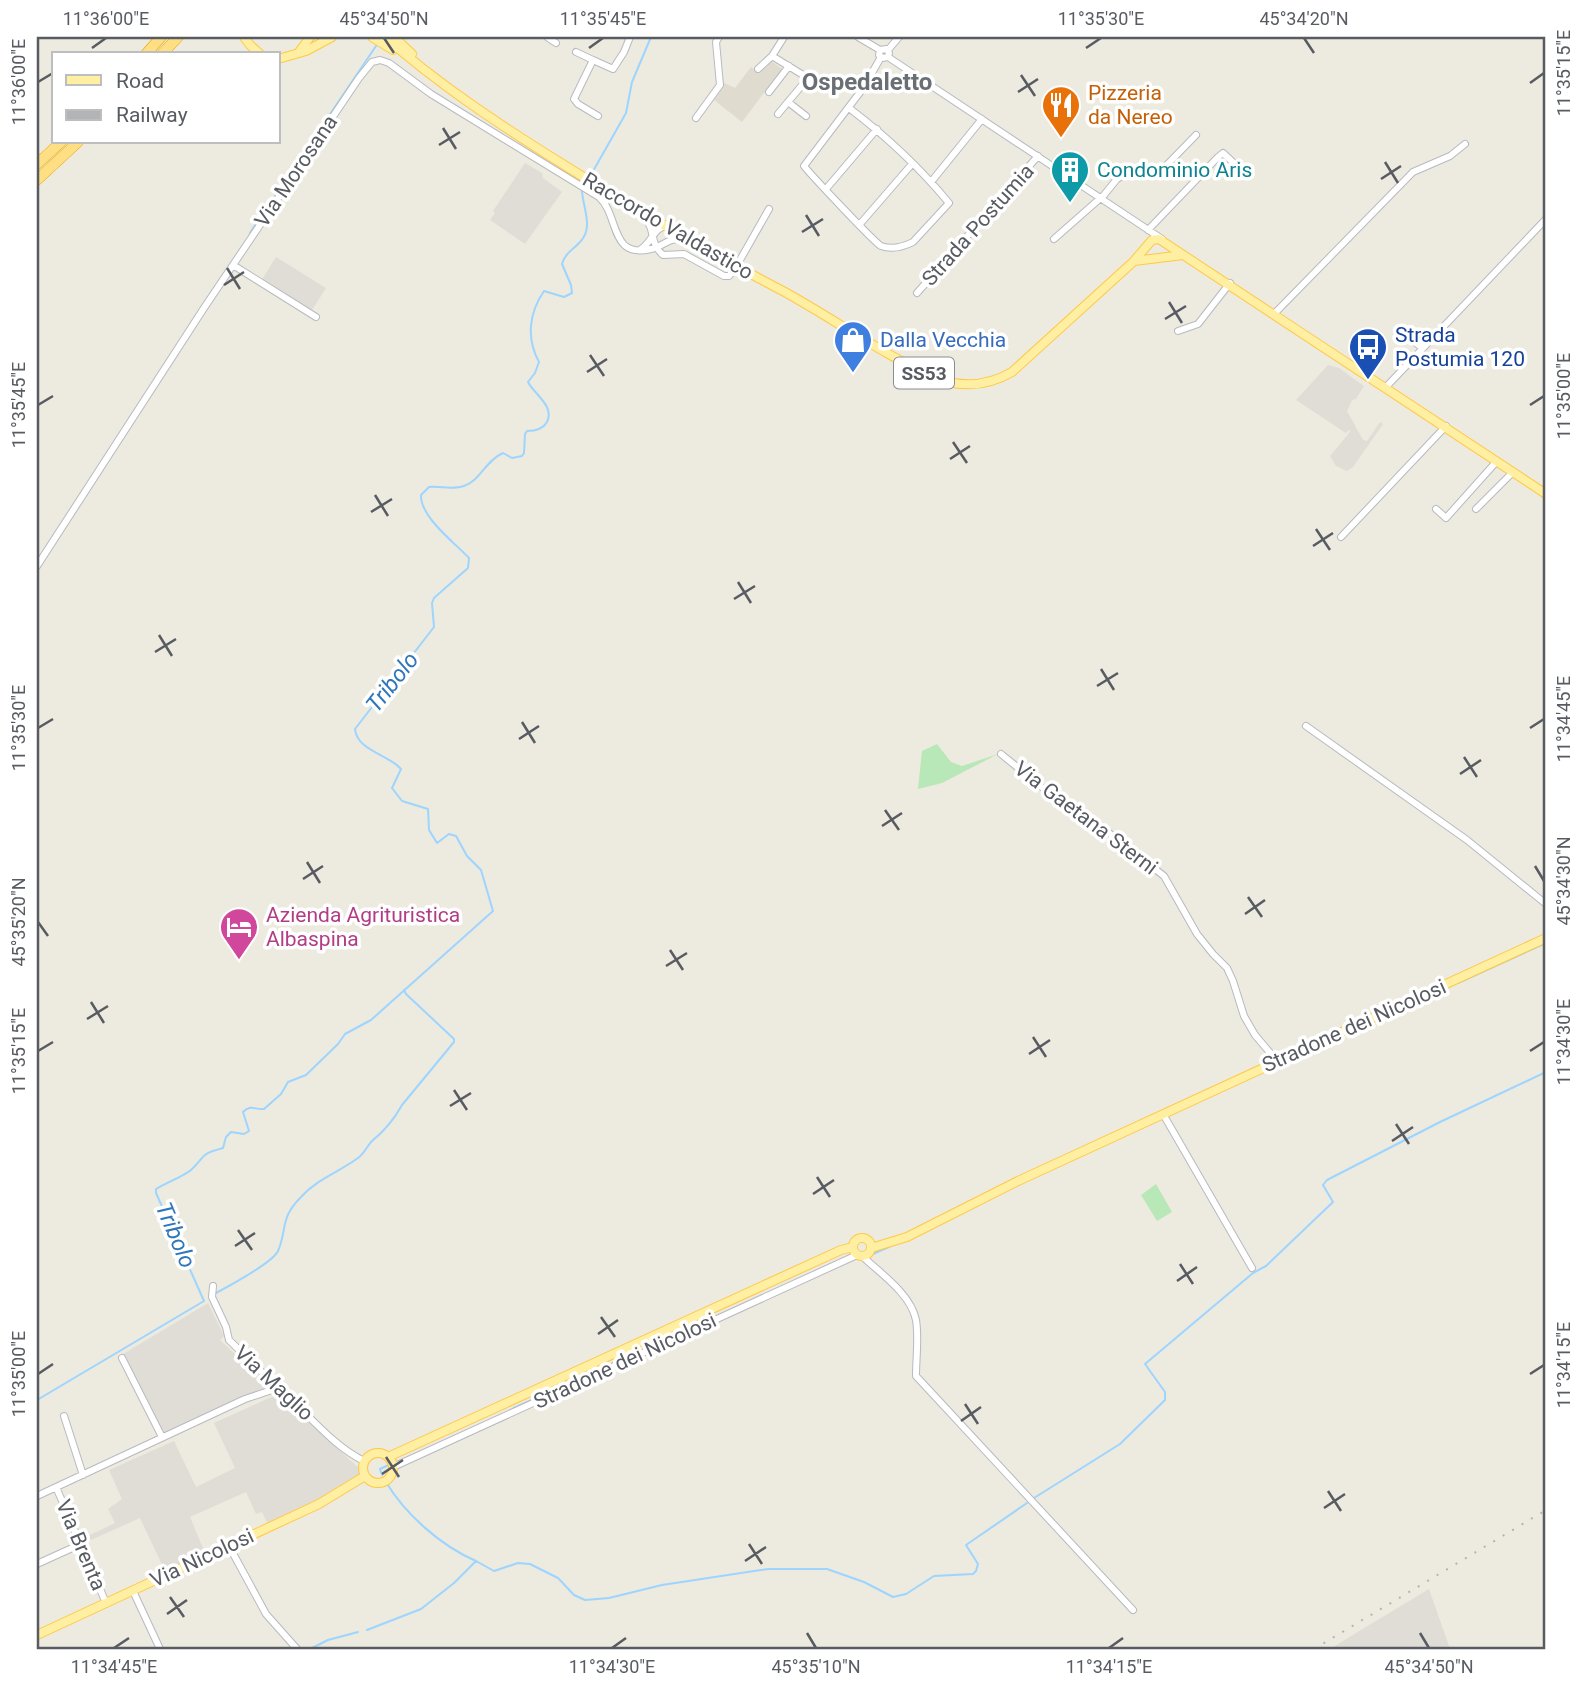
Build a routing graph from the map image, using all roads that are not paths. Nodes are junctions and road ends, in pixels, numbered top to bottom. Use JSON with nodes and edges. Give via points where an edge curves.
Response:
{"nodes":[{"id":1,"x":161,"y":37,"type":"edge"},
{"id":2,"x":178,"y":37,"type":"edge"},
{"id":3,"x":244,"y":37,"type":"edge"},
{"id":4,"x":310,"y":37,"type":"edge"},
{"id":5,"x":331,"y":37,"type":"edge"},
{"id":6,"x":372,"y":37,"type":"edge"},
{"id":7,"x":385,"y":37,"type":"edge"},
{"id":8,"x":394,"y":37,"type":"edge"},
{"id":9,"x":547,"y":37,"type":"edge"},
{"id":10,"x":630,"y":37,"type":"edge"},
{"id":11,"x":719,"y":37,"type":"edge"},
{"id":12,"x":784,"y":37,"type":"edge"},
{"id":13,"x":858,"y":37,"type":"edge"},
{"id":14,"x":899,"y":37,"type":"edge"},
{"id":15,"x":556,"y":43,"type":"dead end"},
{"id":16,"x":148,"y":52,"type":"edge"},
{"id":17,"x":164,"y":52,"type":"edge"},
{"id":18,"x":258,"y":52,"type":"edge"},
{"id":19,"x":576,"y":52,"type":"dead end"},
{"id":20,"x":884,"y":54,"type":"junction"},
{"id":21,"x":294,"y":56,"type":"junction"},
{"id":22,"x":772,"y":56,"type":"junction"},
{"id":23,"x":280,"y":59,"type":"edge"},
{"id":24,"x":593,"y":60,"type":"junction"},
{"id":25,"x":789,"y":66,"type":"junction"},
{"id":26,"x":758,"y":69,"type":"dead end"},
{"id":27,"x":428,"y":74,"type":"junction"},
{"id":28,"x":450,"y":90,"type":"junction"},
{"id":29,"x":769,"y":92,"type":"dead end"},
{"id":30,"x":788,"y":102,"type":"junction"},
{"id":31,"x":849,"y":108,"type":"junction"},
{"id":32,"x":778,"y":114,"type":"dead end"},
{"id":33,"x":598,"y":116,"type":"dead end"},
{"id":34,"x":806,"y":116,"type":"dead end"},
{"id":35,"x":696,"y":118,"type":"dead end"},
{"id":36,"x":982,"y":119,"type":"junction"},
{"id":37,"x":877,"y":129,"type":"junction"},
{"id":38,"x":1196,"y":135,"type":"dead end"},
{"id":39,"x":59,"y":144,"type":"edge"},
{"id":40,"x":76,"y":144,"type":"edge"},
{"id":41,"x":1465,"y":144,"type":"dead end"},
{"id":42,"x":1038,"y":156,"type":"junction"},
{"id":43,"x":553,"y":158,"type":"junction"},
{"id":44,"x":37,"y":164,"type":"edge"},
{"id":45,"x":912,"y":164,"type":"junction"},
{"id":46,"x":1238,"y":167,"type":"dead end"},
{"id":47,"x":37,"y":180,"type":"edge"},
{"id":48,"x":587,"y":180,"type":"junction"},
{"id":49,"x":931,"y":182,"type":"junction"},
{"id":50,"x":826,"y":188,"type":"junction"},
{"id":51,"x":614,"y":191,"type":"junction"},
{"id":52,"x":1101,"y":198,"type":"junction"},
{"id":53,"x":769,"y":209,"type":"dead end"},
{"id":54,"x":1546,"y":219,"type":"edge"},
{"id":55,"x":860,"y":224,"type":"junction"},
{"id":56,"x":665,"y":226,"type":"junction"},
{"id":57,"x":1146,"y":229,"type":"junction"},
{"id":58,"x":652,"y":235,"type":"junction"},
{"id":59,"x":1054,"y":239,"type":"dead end"},
{"id":60,"x":1164,"y":241,"type":"junction"},
{"id":61,"x":663,"y":242,"type":"junction"},
{"id":62,"x":1148,"y":244,"type":"junction"},
{"id":63,"x":656,"y":247,"type":"junction"},
{"id":64,"x":639,"y":250,"type":"junction"},
{"id":65,"x":1186,"y":256,"type":"junction"},
{"id":66,"x":1153,"y":258,"type":"junction"},
{"id":67,"x":1163,"y":258,"type":"junction"},
{"id":68,"x":732,"y":260,"type":"junction"},
{"id":69,"x":1133,"y":262,"type":"junction"},
{"id":70,"x":233,"y":265,"type":"junction"},
{"id":71,"x":734,"y":270,"type":"dead end"},
{"id":72,"x":1230,"y":283,"type":"junction"},
{"id":73,"x":917,"y":293,"type":"dead end"},
{"id":74,"x":1275,"y":313,"type":"junction"},
{"id":75,"x":316,"y":317,"type":"dead end"},
{"id":76,"x":1178,"y":331,"type":"dead end"},
{"id":77,"x":1399,"y":331,"type":"dead end"},
{"id":78,"x":1423,"y":348,"type":"junction"},
{"id":79,"x":1386,"y":387,"type":"junction"},
{"id":80,"x":1446,"y":426,"type":"junction"},
{"id":81,"x":1497,"y":461,"type":"junction"},
{"id":82,"x":1513,"y":472,"type":"junction"},
{"id":83,"x":1546,"y":494,"type":"edge"},
{"id":84,"x":1436,"y":509,"type":"dead end"},
{"id":85,"x":1476,"y":509,"type":"dead end"},
{"id":86,"x":1341,"y":537,"type":"dead end"},
{"id":87,"x":37,"y":566,"type":"edge"},
{"id":88,"x":1306,"y":726,"type":"dead end"},
{"id":89,"x":1001,"y":754,"type":"dead end"},
{"id":90,"x":1546,"y":904,"type":"edge"},
{"id":91,"x":1546,"y":938,"type":"edge"},
{"id":92,"x":1277,"y":1061,"type":"junction"},
{"id":93,"x":1163,"y":1114,"type":"junction"},
{"id":94,"x":871,"y":1248,"type":"junction"},
{"id":95,"x":857,"y":1253,"type":"junction"},
{"id":96,"x":1252,"y":1268,"type":"dead end"},
{"id":97,"x":213,"y":1286,"type":"dead end"},
{"id":98,"x":122,"y":1357,"type":"dead end"},
{"id":99,"x":278,"y":1388,"type":"junction"},
{"id":100,"x":64,"y":1416,"type":"dead end"},
{"id":101,"x":162,"y":1437,"type":"junction"},
{"id":102,"x":388,"y":1457,"type":"junction"},
{"id":103,"x":364,"y":1461,"type":"junction"},
{"id":104,"x":393,"y":1467,"type":"junction"},
{"id":105,"x":83,"y":1475,"type":"junction"},
{"id":106,"x":365,"y":1476,"type":"junction"},
{"id":107,"x":56,"y":1487,"type":"junction"},
{"id":108,"x":37,"y":1496,"type":"edge"},
{"id":109,"x":81,"y":1544,"type":"junction"},
{"id":110,"x":229,"y":1546,"type":"junction"},
{"id":111,"x":37,"y":1564,"type":"edge"},
{"id":112,"x":133,"y":1591,"type":"junction"},
{"id":113,"x":106,"y":1603,"type":"junction"},
{"id":114,"x":1133,"y":1610,"type":"dead end"},
{"id":115,"x":37,"y":1636,"type":"edge"},
{"id":116,"x":160,"y":1649,"type":"edge"},
{"id":117,"x":297,"y":1649,"type":"edge"}],
"edges":[{"from":1,"to":16,"type":"highway"},
{"from":2,"to":17,"type":"highway"},
{"from":3,"to":18,"type":"main road"},
{"from":4,"to":21,"type":"main road"},
{"from":5,"to":21,"type":"main road"},
{"from":6,"to":27,"type":"main road"},
{"from":7,"to":27,"type":"main road"},
{"from":8,"to":28,"type":"main road"},
{"from":9,"to":15,"type":"street"},
{"from":10,"to":24,"type":"street","via":[[612,69]]},
{"from":11,"to":35,"type":"street","via":[[720,85]]},
{"from":12,"to":22,"type":"street"},
{"from":13,"to":20,"type":"street","name":"Strada Postumia"},
{"from":14,"to":20,"type":"street"},
{"from":19,"to":24,"type":"street"},
{"from":20,"to":31,"type":"street"},
{"from":20,"to":36,"type":"street","name":"Strada Postumia"},
{"from":21,"to":23,"type":"main road"},
{"from":22,"to":25,"type":"street"},
{"from":22,"to":26,"type":"street"},
{"from":24,"to":33,"type":"street","via":[[574,99]]},
{"from":25,"to":29,"type":"street"},
{"from":25,"to":30,"type":"street","via":[[808,78]]},
{"from":27,"to":28,"type":"main road","name":"Raccordo Valdastico"},
{"from":28,"to":43,"type":"main road","name":"Raccordo Valdastico"},
{"from":30,"to":32,"type":"street"},
{"from":30,"to":34,"type":"street"},
{"from":31,"to":37,"type":"street"},
{"from":31,"to":50,"type":"street","via":[[804,164]]},
{"from":36,"to":42,"type":"street","name":"Strada Postumia"},
{"from":36,"to":49,"type":"street"},
{"from":37,"to":45,"type":"street"},
{"from":37,"to":50,"type":"street"},
{"from":38,"to":52,"type":"street","via":[[1158,174],[1130,171]]},
{"from":39,"to":44,"type":"highway"},
{"from":40,"to":47,"type":"highway"},
{"from":41,"to":74,"type":"street","via":[[1413,172]]},
{"from":42,"to":52,"type":"street","name":"Strada Postumia"},
{"from":42,"to":73,"type":"street","name":"Strada Postumia"},
{"from":43,"to":48,"type":"main road","name":"Raccordo Valdastico"},
{"from":43,"to":51,"type":"main road","name":"Raccordo Valdastico"},
{"from":45,"to":49,"type":"street"},
{"from":45,"to":55,"type":"street"},
{"from":46,"to":57,"type":"street","via":[[1223,153]]},
{"from":48,"to":56,"type":"main road","name":"Raccordo Valdastico"},
{"from":48,"to":58,"type":"street","via":[[646,219]]},
{"from":49,"to":55,"type":"street","via":[[949,203],[913,242],[897,248],[877,244]]},
{"from":50,"to":55,"type":"street"},
{"from":51,"to":56,"type":"street"},
{"from":51,"to":68,"type":"main road","name":"Raccordo Valdastico"},
{"from":52,"to":57,"type":"street","name":"Strada Postumia"},
{"from":52,"to":59,"type":"street"},
{"from":53,"to":68,"type":"street"},
{"from":54,"to":78,"type":"street"},
{"from":56,"to":58,"type":"street"},
{"from":56,"to":61,"type":"street"},
{"from":56,"to":68,"type":"main road","name":"Raccordo Valdastico"},
{"from":57,"to":60,"type":"street","name":"Strada Postumia"},
{"from":57,"to":62,"type":"street"},
{"from":58,"to":63,"type":"street"},
{"from":58,"to":64,"type":"street"},
{"from":60,"to":62,"type":"main road","via":[[1154,239]]},
{"from":60,"to":65,"type":"main road","name":"Strada Postumia"},
{"from":60,"to":67,"type":"main road","via":[[1168,251]]},
{"from":61,"to":63,"type":"street"},
{"from":61,"to":68,"type":"street","via":[[681,239]]},
{"from":62,"to":66,"type":"main road"},
{"from":62,"to":69,"type":"main road","name":"Raccordo Valdastico","number":"SS53"},
{"from":63,"to":64,"type":"street"},
{"from":63,"to":71,"type":"street","via":[[665,256],[684,254],[724,276]]},
{"from":64,"to":70,"type":"street","name":"Via Morosana","via":[[620,241],[609,209],[596,195],[380,60],[361,74]]},
{"from":65,"to":67,"type":"main road"},
{"from":65,"to":72,"type":"main road","name":"Strada Postumia"},
{"from":66,"to":67,"type":"main road"},
{"from":66,"to":69,"type":"main road"},
{"from":68,"to":69,"type":"main road","name":"Raccordo Valdastico","number":"SS53","via":[[932,377],[971,385],[998,379],[1021,365]]},
{"from":70,"to":75,"type":"street"},
{"from":70,"to":87,"type":"street","name":"Via Morosana"},
{"from":72,"to":74,"type":"main road","name":"Strada Postumia"},
{"from":72,"to":76,"type":"street","via":[[1198,324]]},
{"from":74,"to":79,"type":"main road","name":"Strada Postumia"},
{"from":77,"to":78,"type":"street"},
{"from":78,"to":79,"type":"street"},
{"from":79,"to":80,"type":"main road","name":"Strada Postumia"},
{"from":80,"to":81,"type":"main road","name":"Strada Postumia"},
{"from":80,"to":86,"type":"street"},
{"from":81,"to":82,"type":"main road","name":"Strada Postumia"},
{"from":81,"to":84,"type":"street","via":[[1446,518]]},
{"from":82,"to":83,"type":"main road","name":"Strada Postumia"},
{"from":82,"to":85,"type":"street"},
{"from":88,"to":90,"type":"street","via":[[1467,840]]},
{"from":89,"to":92,"type":"street","name":"Via Gaetana Sterni","via":[[1164,876],[1197,933],[1227,968],[1244,1016]]},
{"from":91,"to":92,"type":"main road","name":"Stradone dei Nicolosi"},
{"from":92,"to":93,"type":"main road","name":"Stradone dei Nicolosi"},
{"from":93,"to":94,"type":"main road","name":"Stradone dei Nicolosi","via":[[907,1237]]},
{"from":93,"to":96,"type":"street"},
{"from":94,"to":95,"type":"main road","name":"Stradone dei Nicolosi","via":[[867,1254]]},
{"from":94,"to":95,"type":"main road","name":"Stradone dei Nicolosi","via":[[862,1237],[855,1241]]},
{"from":95,"to":102,"type":"main road","name":"Stradone dei Nicolosi","via":[[841,1250]]},
{"from":95,"to":104,"type":"street","name":"Stradone dei Nicolosi"},
{"from":95,"to":114,"type":"street","via":[[911,1306],[916,1317],[916,1376]]},
{"from":97,"to":99,"type":"street","name":"Via Maglio","via":[[212,1297],[229,1340]]},
{"from":98,"to":101,"type":"street"},
{"from":99,"to":101,"type":"street"},
{"from":99,"to":103,"type":"street","name":"Via Maglio","via":[[347,1452]]},
{"from":100,"to":105,"type":"street"},
{"from":101,"to":105,"type":"street"},
{"from":102,"to":103,"type":"main road","name":"Stradone dei Nicolosi","via":[[375,1453]]},
{"from":102,"to":104,"type":"main road"},
{"from":103,"to":106,"type":"main road"},
{"from":104,"to":106,"type":"main road","name":"Stradone dei Nicolosi","via":[[382,1483]]},
{"from":105,"to":107,"type":"street"},
{"from":106,"to":110,"type":"main road","name":"Via Nicolosi","via":[[319,1504]]},
{"from":107,"to":108,"type":"street"},
{"from":107,"to":109,"type":"street","name":"Via Brenta"},
{"from":109,"to":111,"type":"street"},
{"from":109,"to":113,"type":"street","name":"Via Brenta"},
{"from":110,"to":112,"type":"main road","name":"Via Nicolosi"},
{"from":110,"to":117,"type":"street","via":[[266,1614]]},
{"from":112,"to":113,"type":"main road","name":"Via Nicolosi"},
{"from":112,"to":116,"type":"street"},
{"from":113,"to":115,"type":"main road","name":"Via Nicolosi"}]}
